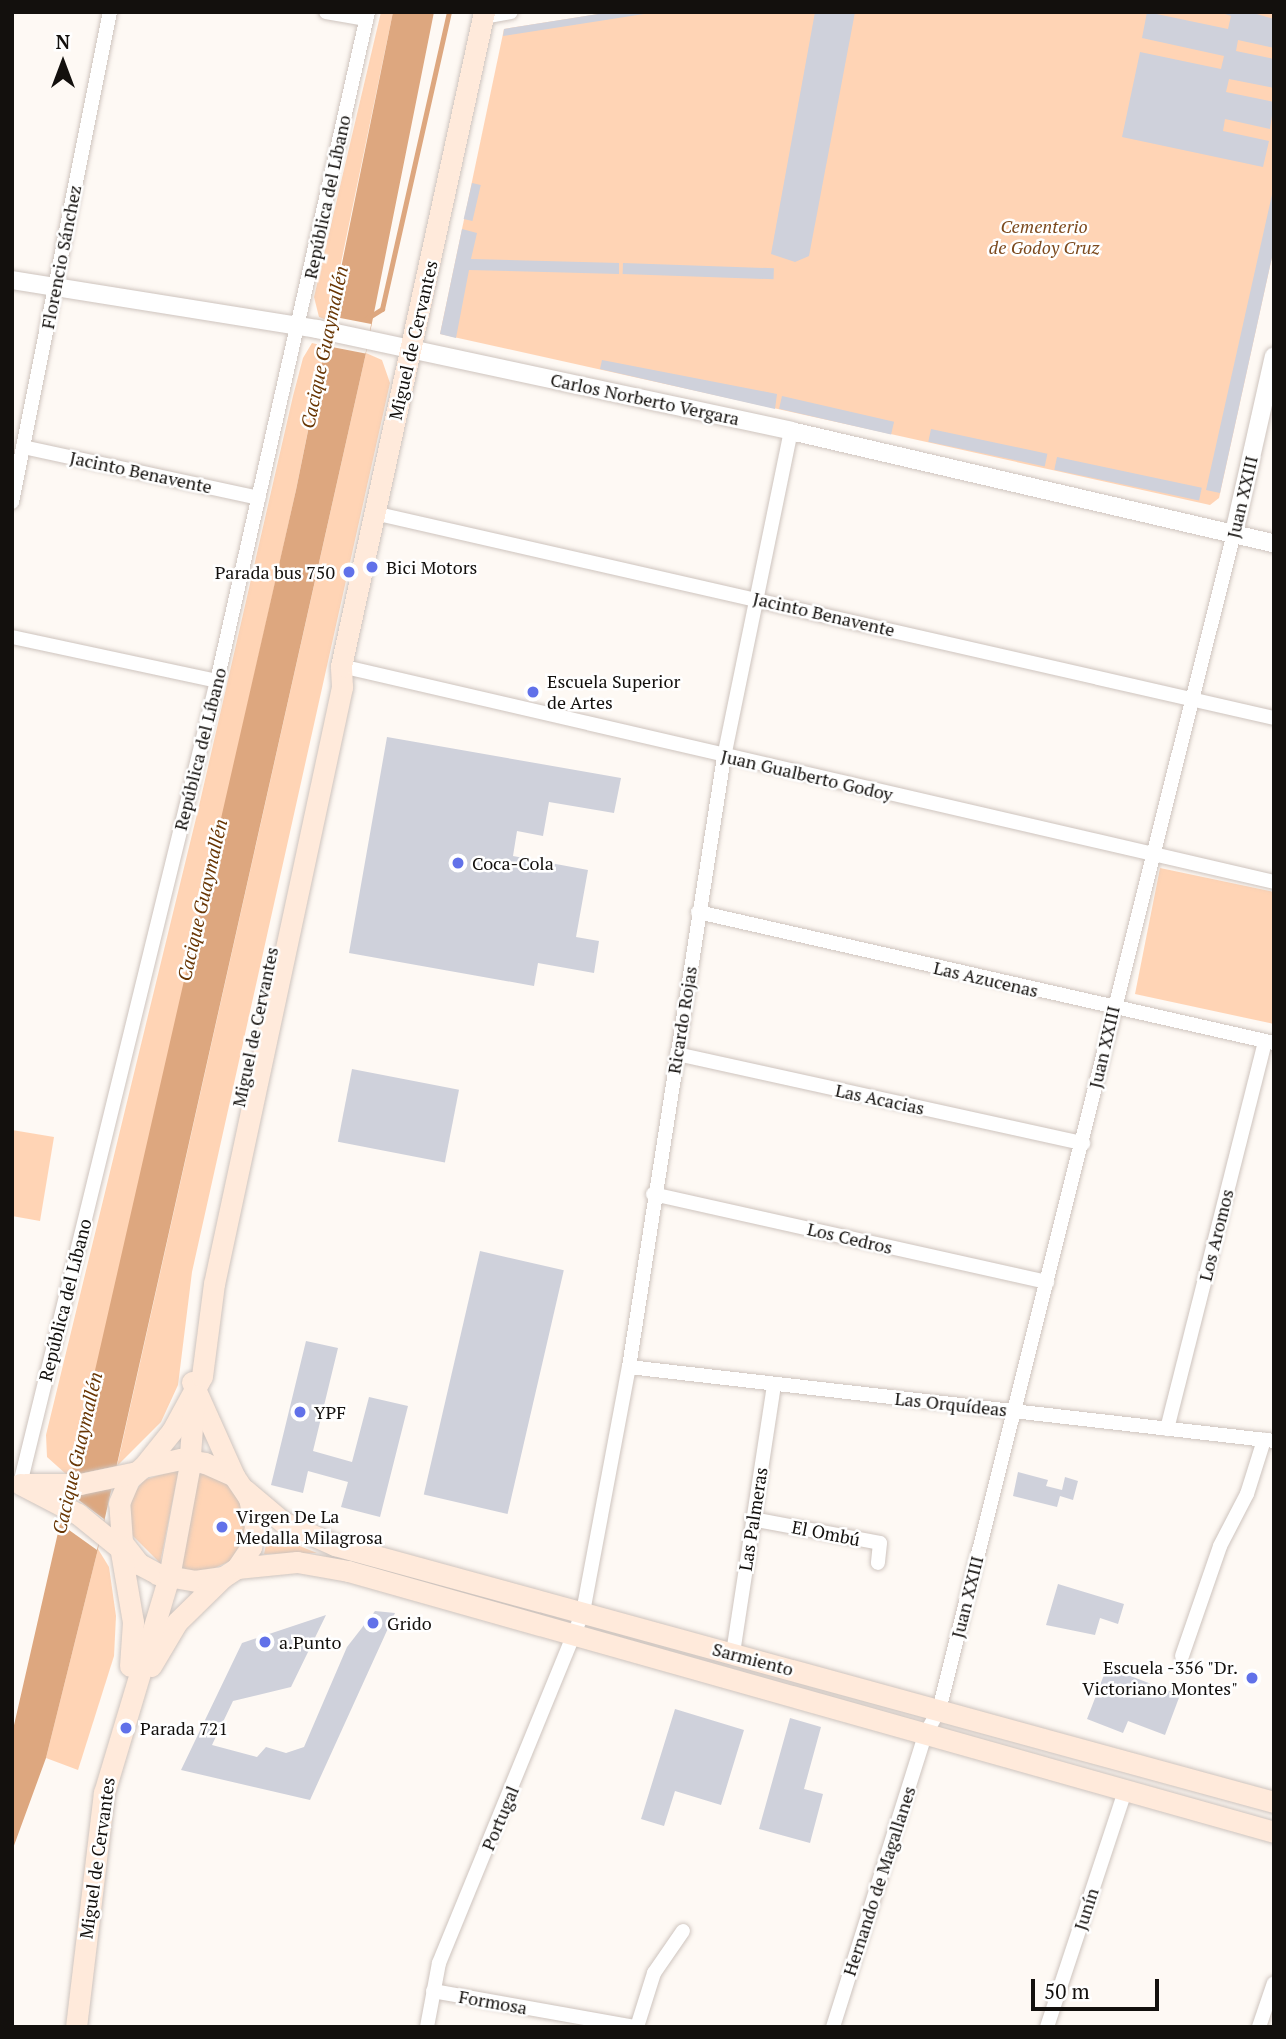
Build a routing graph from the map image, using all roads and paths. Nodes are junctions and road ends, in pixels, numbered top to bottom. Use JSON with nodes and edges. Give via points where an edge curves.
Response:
{"nodes":[{"id":1,"x":110,"y":12,"type":"edge"},
{"id":2,"x":326,"y":12,"type":"edge"},
{"id":3,"x":511,"y":12,"type":"edge"},
{"id":4,"x":483,"y":15,"type":"edge"},
{"id":5,"x":367,"y":16,"type":"edge"},
{"id":6,"x":12,"y":280,"type":"edge"},
{"id":7,"x":55,"y":287,"type":"junction"},
{"id":8,"x":299,"y":325,"type":"junction"},
{"id":9,"x":411,"y":349,"type":"junction"},
{"id":10,"x":1274,"y":356,"type":"edge"},
{"id":11,"x":1271,"y":386,"type":"edge"},
{"id":12,"x":791,"y":431,"type":"junction"},
{"id":13,"x":23,"y":447,"type":"junction"},
{"id":14,"x":259,"y":498,"type":"junction"},
{"id":15,"x":12,"y":502,"type":"edge"},
{"id":16,"x":374,"y":513,"type":"junction"},
{"id":17,"x":1234,"y":533,"type":"junction"},
{"id":18,"x":1274,"y":542,"type":"edge"},
{"id":19,"x":760,"y":599,"type":"junction"},
{"id":20,"x":12,"y":637,"type":"edge"},
{"id":21,"x":341,"y":666,"type":"junction"},
{"id":22,"x":217,"y":681,"type":"junction"},
{"id":23,"x":1193,"y":699,"type":"junction"},
{"id":24,"x":1274,"y":718,"type":"edge"},
{"id":25,"x":724,"y":757,"type":"junction"},
{"id":26,"x":1153,"y":853,"type":"junction"},
{"id":27,"x":1274,"y":882,"type":"edge"},
{"id":28,"x":698,"y":912,"type":"junction"},
{"id":29,"x":1112,"y":1008,"type":"junction"},
{"id":30,"x":1270,"y":1042,"type":"edge"},
{"id":31,"x":677,"y":1054,"type":"junction"},
{"id":32,"x":1083,"y":1143,"type":"junction"},
{"id":33,"x":653,"y":1194,"type":"junction"},
{"id":34,"x":1047,"y":1282,"type":"junction"},
{"id":35,"x":629,"y":1367,"type":"junction"},
{"id":36,"x":774,"y":1384,"type":"junction"},
{"id":37,"x":195,"y":1391,"type":"junction"},
{"id":38,"x":1013,"y":1411,"type":"junction"},
{"id":39,"x":1167,"y":1429,"type":"junction"},
{"id":40,"x":1269,"y":1440,"type":"edge"},
{"id":41,"x":190,"y":1459,"type":"junction"},
{"id":42,"x":140,"y":1469,"type":"junction"},
{"id":43,"x":16,"y":1483,"type":"edge"},
{"id":44,"x":239,"y":1483,"type":"junction"},
{"id":45,"x":752,"y":1518,"type":"junction"},
{"id":46,"x":117,"y":1545,"type":"junction"},
{"id":47,"x":878,"y":1563,"type":"dead end"},
{"id":48,"x":230,"y":1573,"type":"junction"},
{"id":49,"x":169,"y":1577,"type":"junction"},
{"id":50,"x":583,"y":1612,"type":"junction"},
{"id":51,"x":576,"y":1637,"type":"junction"},
{"id":52,"x":733,"y":1654,"type":"junction"},
{"id":53,"x":1182,"y":1656,"type":"dead end"},
{"id":54,"x":131,"y":1692,"type":"junction"},
{"id":55,"x":939,"y":1710,"type":"junction"},
{"id":56,"x":925,"y":1735,"type":"junction"},
{"id":57,"x":1125,"y":1791,"type":"junction"},
{"id":58,"x":1274,"y":1802,"type":"edge"},
{"id":59,"x":1274,"y":1832,"type":"edge"},
{"id":60,"x":683,"y":1931,"type":"dead end"},
{"id":61,"x":1274,"y":1983,"type":"edge"},
{"id":62,"x":433,"y":1991,"type":"junction"},
{"id":63,"x":76,"y":2027,"type":"edge"},
{"id":64,"x":426,"y":2027,"type":"edge"},
{"id":65,"x":637,"y":2027,"type":"edge"},
{"id":66,"x":833,"y":2027,"type":"edge"},
{"id":67,"x":1047,"y":2027,"type":"edge"},
{"id":68,"x":1259,"y":2027,"type":"edge"}],
"edges":[{"from":1,"to":7,"type":"street","name":"Florencio Sánchez"},
{"from":2,"to":5,"type":"street"},
{"from":3,"to":4,"type":"street"},
{"from":4,"to":9,"type":"main road","name":"Miguel de Cervantes"},
{"from":5,"to":8,"type":"street","name":"República del Líbano"},
{"from":6,"to":7,"type":"street","name":"Carlos Norberto Vergara"},
{"from":7,"to":8,"type":"street","name":"Carlos Norberto Vergara"},
{"from":7,"to":13,"type":"street","name":"Florencio Sánchez"},
{"from":8,"to":9,"type":"street","name":"Carlos Norberto Vergara"},
{"from":8,"to":14,"type":"street","name":"República del Líbano"},
{"from":9,"to":12,"type":"street","name":"Carlos Norberto Vergara"},
{"from":9,"to":16,"type":"main road","name":"Miguel de Cervantes"},
{"from":10,"to":11,"type":"street","name":"Juan XXIII"},
{"from":11,"to":17,"type":"street","name":"Juan XXIII"},
{"from":12,"to":17,"type":"street","name":"Carlos Norberto Vergara"},
{"from":12,"to":19,"type":"street","name":"Ricardo Rojas"},
{"from":13,"to":14,"type":"street","name":"Jacinto Benavente"},
{"from":13,"to":15,"type":"street","name":"Florencio Sánchez"},
{"from":14,"to":22,"type":"street","name":"República del Líbano"},
{"from":16,"to":19,"type":"street","name":"Jacinto Benavente"},
{"from":16,"to":21,"type":"main road","name":"Miguel de Cervantes"},
{"from":17,"to":18,"type":"street","name":"Carlos Norberto Vergara"},
{"from":17,"to":23,"type":"street","name":"Juan XXIII"},
{"from":19,"to":23,"type":"street","name":"Jacinto Benavente"},
{"from":19,"to":25,"type":"street","name":"Ricardo Rojas"},
{"from":20,"to":22,"type":"street"},
{"from":21,"to":25,"type":"street","name":"Juan Gualberto Godoy"},
{"from":21,"to":37,"type":"main road","name":"Miguel de Cervantes","via":[[342,687],[214,1284],[202,1376]]},
{"from":22,"to":43,"type":"street","name":"República del Líbano"},
{"from":23,"to":24,"type":"street","name":"Jacinto Benavente"},
{"from":23,"to":26,"type":"street","name":"Juan XXIII"},
{"from":25,"to":26,"type":"street","name":"Juan Gualberto Godoy"},
{"from":25,"to":28,"type":"street","name":"Ricardo Rojas"},
{"from":26,"to":27,"type":"street","name":"Juan Gualberto Godoy"},
{"from":26,"to":29,"type":"street","name":"Juan XXIII"},
{"from":28,"to":29,"type":"street","name":"Las Azucenas"},
{"from":28,"to":31,"type":"street","name":"Ricardo Rojas"},
{"from":29,"to":30,"type":"street","name":"Las Azucenas"},
{"from":29,"to":32,"type":"street","name":"Juan XXIII"},
{"from":30,"to":39,"type":"street","name":"Los Aromos"},
{"from":31,"to":32,"type":"street","name":"Las Acacias"},
{"from":31,"to":33,"type":"street","name":"Ricardo Rojas"},
{"from":32,"to":34,"type":"street","name":"Juan XXIII"},
{"from":33,"to":34,"type":"street","name":"Los Cedros"},
{"from":33,"to":35,"type":"street","name":"Ricardo Rojas"},
{"from":34,"to":38,"type":"street","name":"Juan XXIII"},
{"from":35,"to":36,"type":"street","name":"Las Orquídeas"},
{"from":35,"to":50,"type":"street","name":"Ricardo Rojas"},
{"from":36,"to":38,"type":"street","name":"Las Orquídeas"},
{"from":36,"to":45,"type":"street","name":"Las Palmeras"},
{"from":37,"to":41,"type":"main road","name":"Miguel de Cervantes"},
{"from":37,"to":42,"type":"main road","name":"Miguel de Cervantes","via":[[173,1431]]},
{"from":37,"to":44,"type":"main road"},
{"from":38,"to":39,"type":"street","name":"Las Orquídeas"},
{"from":38,"to":55,"type":"street","name":"Juan XXIII"},
{"from":39,"to":40,"type":"street","name":"Las Orquídeas"},
{"from":40,"to":53,"type":"street","via":[[1220,1546]]},
{"from":41,"to":42,"type":"main road"},
{"from":41,"to":44,"type":"main road"},
{"from":41,"to":49,"type":"main road","name":"Miguel de Cervantes"},
{"from":42,"to":43,"type":"main road","via":[[72,1484]]},
{"from":42,"to":46,"type":"main road","name":"Miguel de Cervantes","via":[[121,1495]]},
{"from":43,"to":46,"type":"main road","via":[[66,1508]]},
{"from":44,"to":48,"type":"main road","name":"Miguel de Cervantes","via":[[255,1527],[250,1547]]},
{"from":44,"to":50,"type":"main road","name":"Sarmiento","via":[[283,1522],[335,1545]]},
{"from":45,"to":47,"type":"street","name":"El Ombú","via":[[880,1543]]},
{"from":45,"to":52,"type":"street","name":"Las Palmeras"},
{"from":46,"to":49,"type":"main road"},
{"from":46,"to":54,"type":"main road","name":"Miguel de Cervantes","via":[[133,1622]]},
{"from":48,"to":49,"type":"main road","name":"Sarmiento","via":[[196,1581]]},
{"from":48,"to":51,"type":"main road","name":"Sarmiento","via":[[266,1562],[309,1563]]},
{"from":48,"to":54,"type":"main road","name":"Miguel de Cervantes","via":[[177,1622],[141,1685]]},
{"from":49,"to":54,"type":"main road","name":"Miguel de Cervantes"},
{"from":50,"to":51,"type":"street","name":"Portugal"},
{"from":50,"to":52,"type":"main road","name":"Sarmiento"},
{"from":51,"to":56,"type":"main road","name":"Sarmiento"},
{"from":51,"to":62,"type":"street","name":"Portugal","via":[[439,1963]]},
{"from":52,"to":55,"type":"main road","name":"Sarmiento"},
{"from":54,"to":63,"type":"main road","name":"Miguel de Cervantes","via":[[104,1793]]},
{"from":55,"to":56,"type":"street","name":"Juan XXIII"},
{"from":55,"to":58,"type":"main road","name":"Sarmiento"},
{"from":56,"to":57,"type":"main road","name":"Sarmiento"},
{"from":56,"to":66,"type":"street","name":"Hernando de Magallanes"},
{"from":57,"to":59,"type":"main road","name":"Sarmiento"},
{"from":57,"to":67,"type":"street","name":"Junín"},
{"from":60,"to":65,"type":"street","via":[[654,1973]]},
{"from":61,"to":68,"type":"street"},
{"from":62,"to":64,"type":"street","name":"Portugal"},
{"from":62,"to":65,"type":"street","name":"Formosa"}]}
